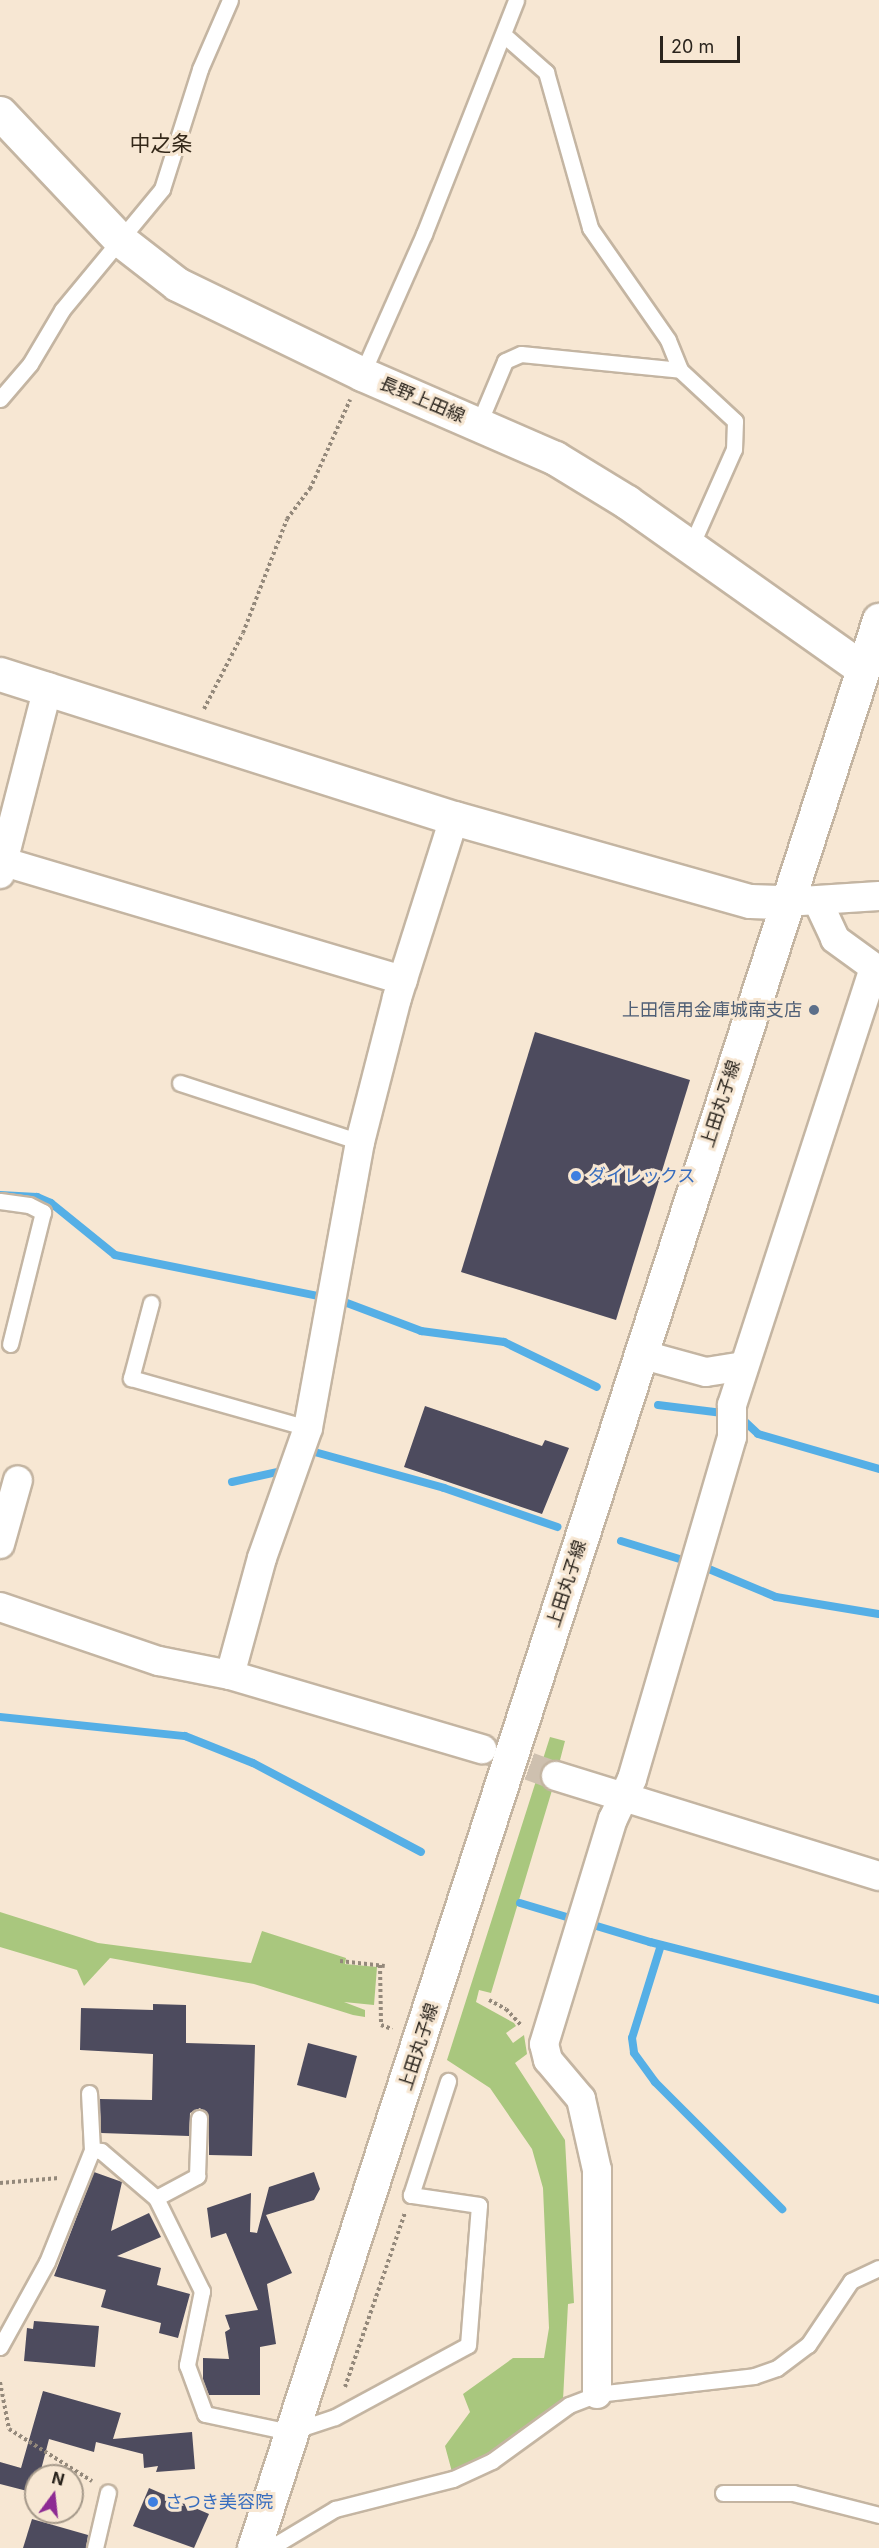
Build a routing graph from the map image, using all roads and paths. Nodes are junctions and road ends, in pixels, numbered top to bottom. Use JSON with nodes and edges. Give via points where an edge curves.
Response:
{"nodes":[{"id":1,"x":230,"y":0,"type":"edge"},
{"id":2,"x":516,"y":0,"type":"edge"},
{"id":3,"x":505,"y":36,"type":"junction"},
{"id":4,"x":0,"y":113,"type":"edge"},
{"id":5,"x":119,"y":238,"type":"junction"},
{"id":6,"x":680,"y":370,"type":"junction"},
{"id":7,"x":362,"y":374,"type":"junction"},
{"id":8,"x":0,"y":399,"type":"edge"},
{"id":9,"x":479,"y":423,"type":"junction"},
{"id":10,"x":692,"y":546,"type":"junction"},
{"id":11,"x":879,"y":620,"type":"edge"},
{"id":12,"x":871,"y":673,"type":"edge"},
{"id":13,"x":0,"y":674,"type":"edge"},
{"id":14,"x":48,"y":687,"type":"junction"},
{"id":15,"x":189,"y":733,"type":"junction"},
{"id":16,"x":454,"y":818,"type":"junction"},
{"id":17,"x":2,"y":868,"type":"edge"},
{"id":18,"x":879,"y":896,"type":"edge"},
{"id":19,"x":786,"y":902,"type":"junction"},
{"id":20,"x":819,"y":904,"type":"junction"},
{"id":21,"x":877,"y":969,"type":"edge"},
{"id":22,"x":403,"y":980,"type":"junction"},
{"id":23,"x":180,"y":1083,"type":"dead end"},
{"id":24,"x":360,"y":1142,"type":"junction"},
{"id":25,"x":0,"y":1201,"type":"edge"},
{"id":26,"x":152,"y":1303,"type":"dead end"},
{"id":27,"x":10,"y":1344,"type":"dead end"},
{"id":28,"x":640,"y":1354,"type":"junction"},
{"id":29,"x":744,"y":1366,"type":"junction"},
{"id":30,"x":308,"y":1428,"type":"junction"},
{"id":31,"x":18,"y":1480,"type":"dead end"},
{"id":32,"x":0,"y":1544,"type":"edge"},
{"id":33,"x":0,"y":1607,"type":"edge"},
{"id":34,"x":230,"y":1675,"type":"junction"},
{"id":35,"x":482,"y":1749,"type":"tunnel mouth"},
{"id":36,"x":556,"y":1776,"type":"tunnel mouth"},
{"id":37,"x":622,"y":1800,"type":"junction"},
{"id":38,"x":879,"y":1876,"type":"edge"},
{"id":39,"x":340,"y":1961,"type":"dead end"},
{"id":40,"x":489,"y":2000,"type":"dead end"},
{"id":41,"x":381,"y":2015,"type":"dead end"},
{"id":42,"x":544,"y":2049,"type":"junction"},
{"id":43,"x":448,"y":2081,"type":"dead end"},
{"id":44,"x":89,"y":2093,"type":"dead end"},
{"id":45,"x":199,"y":2118,"type":"dead end"},
{"id":46,"x":92,"y":2150,"type":"junction"},
{"id":47,"x":77,"y":2176,"type":"junction"},
{"id":48,"x":0,"y":2183,"type":"edge"},
{"id":49,"x":411,"y":2195,"type":"junction"},
{"id":50,"x":156,"y":2198,"type":"junction"},
{"id":51,"x":879,"y":2268,"type":"edge"},
{"id":52,"x":1,"y":2343,"type":"edge"},
{"id":53,"x":0,"y":2382,"type":"edge"},
{"id":54,"x":597,"y":2394,"type":"junction"},
{"id":55,"x":335,"y":2417,"type":"junction"},
{"id":56,"x":290,"y":2432,"type":"junction"},
{"id":57,"x":108,"y":2492,"type":"joint"},
{"id":58,"x":723,"y":2493,"type":"dead end"},
{"id":59,"x":879,"y":2515,"type":"edge"},
{"id":60,"x":95,"y":2548,"type":"edge"},
{"id":61,"x":254,"y":2548,"type":"edge"},
{"id":62,"x":270,"y":2548,"type":"edge"}],
"edges":[{"from":1,"to":5,"type":"lane","via":[[200,69],[162,189]]},
{"from":2,"to":3,"type":"lane"},
{"from":3,"to":6,"type":"lane","via":[[546,72],[590,228],[668,340]]},
{"from":3,"to":7,"type":"lane"},
{"from":4,"to":5,"type":"main road","name":"長野上田線"},
{"from":5,"to":7,"type":"main road","name":"長野上田線","via":[[177,284]]},
{"from":5,"to":8,"type":"lane"},
{"from":6,"to":9,"type":"lane","via":[[521,354],[505,361]]},
{"from":6,"to":10,"type":"lane","via":[[735,421],[734,448]]},
{"from":7,"to":9,"type":"main road","name":"長野上田線"},
{"from":7,"to":15,"type":"path","via":[[310,489],[287,519],[218,687]]},
{"from":9,"to":10,"type":"main road","name":"長野上田線","via":[[555,458]]},
{"from":10,"to":12,"type":"main road","name":"長野上田線"},
{"from":11,"to":12,"type":"main road","name":"上田丸子線"},
{"from":12,"to":19,"type":"main road","name":"上田丸子線"},
{"from":13,"to":14,"type":"main road"},
{"from":14,"to":15,"type":"main road"},
{"from":14,"to":17,"type":"street"},
{"from":15,"to":16,"type":"main road"},
{"from":16,"to":19,"type":"main road","via":[[750,901]]},
{"from":16,"to":22,"type":"street"},
{"from":17,"to":22,"type":"street"},
{"from":18,"to":20,"type":"street"},
{"from":19,"to":20,"type":"street"},
{"from":19,"to":28,"type":"main road","name":"上田丸子線"},
{"from":20,"to":21,"type":"street","via":[[836,939]]},
{"from":21,"to":29,"type":"street"},
{"from":22,"to":24,"type":"street"},
{"from":23,"to":24,"type":"lane"},
{"from":24,"to":30,"type":"street"},
{"from":25,"to":27,"type":"lane","via":[[29,1204],[43,1212]]},
{"from":26,"to":30,"type":"lane","via":[[131,1378]]},
{"from":28,"to":29,"type":"street","via":[[706,1372]]},
{"from":28,"to":56,"type":"main road","name":"上田丸子線","via":[[401,2104]]},
{"from":29,"to":37,"type":"street","via":[[732,1405],[732,1437],[632,1779]]},
{"from":30,"to":34,"type":"street","via":[[262,1558]]},
{"from":31,"to":32,"type":"street"},
{"from":33,"to":34,"type":"street","via":[[159,1661]]},
{"from":34,"to":35,"type":"street"},
{"from":36,"to":37,"type":"street"},
{"from":37,"to":38,"type":"street"},
{"from":37,"to":42,"type":"street"},
{"from":39,"to":41,"type":"path","via":[[382,1965]]},
{"from":40,"to":42,"type":"path","via":[[506,2009],[533,2044]]},
{"from":42,"to":54,"type":"street","via":[[548,2060],[581,2099],[597,2170]]},
{"from":43,"to":49,"type":"lane"},
{"from":44,"to":46,"type":"lane"},
{"from":45,"to":50,"type":"lane","via":[[197,2176]]},
{"from":46,"to":47,"type":"lane"},
{"from":46,"to":50,"type":"lane","via":[[101,2151]]},
{"from":47,"to":48,"type":"path"},
{"from":47,"to":52,"type":"lane","via":[[47,2262]]},
{"from":49,"to":55,"type":"path"},
{"from":49,"to":55,"type":"lane","via":[[478,2205],[468,2345]]},
{"from":50,"to":56,"type":"lane","via":[[202,2291],[187,2365],[205,2414]]},
{"from":51,"to":54,"type":"lane","via":[[851,2280],[808,2345],[777,2368],[754,2376]]},
{"from":53,"to":57,"type":"path","via":[[9,2429]]},
{"from":54,"to":62,"type":"lane","via":[[569,2405],[492,2461],[453,2479],[335,2509]]},
{"from":55,"to":56,"type":"lane"},
{"from":56,"to":61,"type":"main road","name":"上田丸子線"},
{"from":57,"to":60,"type":"lane"},
{"from":58,"to":59,"type":"lane","via":[[793,2493]]}]}
